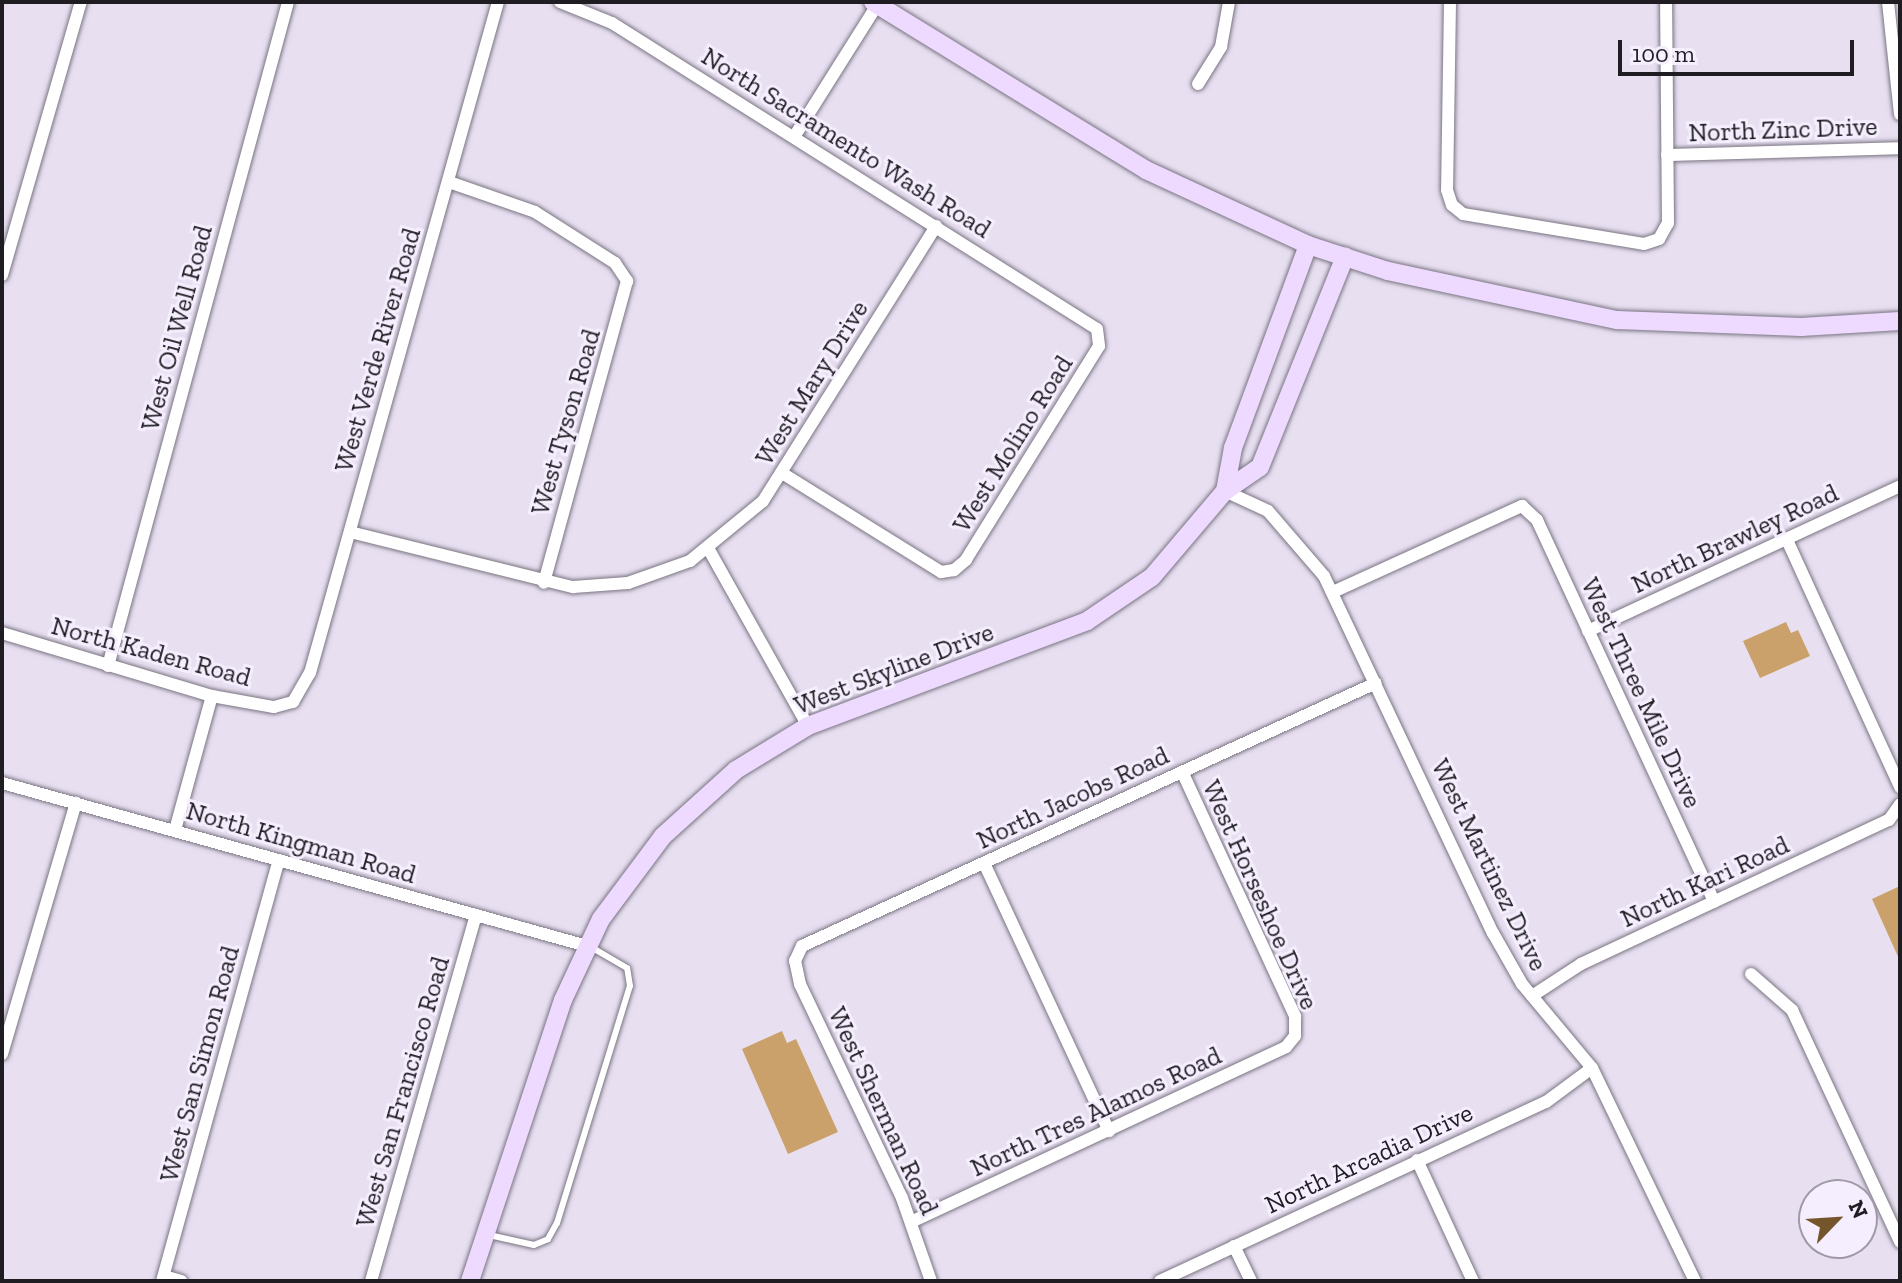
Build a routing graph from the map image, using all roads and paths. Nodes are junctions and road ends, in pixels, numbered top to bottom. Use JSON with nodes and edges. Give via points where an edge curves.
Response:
{"nodes":[{"id":1,"x":81,"y":2,"type":"edge"},
{"id":2,"x":288,"y":2,"type":"edge"},
{"id":3,"x":498,"y":2,"type":"edge"},
{"id":4,"x":560,"y":2,"type":"edge"},
{"id":5,"x":1229,"y":2,"type":"edge"},
{"id":6,"x":1450,"y":2,"type":"edge"},
{"id":7,"x":1666,"y":2,"type":"edge"},
{"id":8,"x":1888,"y":2,"type":"edge"},
{"id":9,"x":876,"y":3,"type":"edge"},
{"id":10,"x":1198,"y":84,"type":"dead end"},
{"id":11,"x":1900,"y":114,"type":"edge"},
{"id":12,"x":794,"y":137,"type":"junction"},
{"id":13,"x":1900,"y":148,"type":"edge"},
{"id":14,"x":1667,"y":155,"type":"junction"},
{"id":15,"x":449,"y":182,"type":"junction"},
{"id":16,"x":936,"y":226,"type":"junction"},
{"id":17,"x":1308,"y":245,"type":"junction"},
{"id":18,"x":1345,"y":257,"type":"junction"},
{"id":19,"x":2,"y":275,"type":"edge"},
{"id":20,"x":1900,"y":321,"type":"edge"},
{"id":21,"x":1099,"y":335,"type":"joint"},
{"id":22,"x":782,"y":473,"type":"junction"},
{"id":23,"x":1900,"y":486,"type":"edge"},
{"id":24,"x":1225,"y":491,"type":"junction"},
{"id":25,"x":350,"y":532,"type":"junction"},
{"id":26,"x":1787,"y":540,"type":"junction"},
{"id":27,"x":708,"y":548,"type":"junction"},
{"id":28,"x":544,"y":583,"type":"junction"},
{"id":29,"x":1333,"y":592,"type":"junction"},
{"id":30,"x":1588,"y":631,"type":"junction"},
{"id":31,"x":2,"y":633,"type":"edge"},
{"id":32,"x":108,"y":666,"type":"junction"},
{"id":33,"x":1376,"y":683,"type":"junction"},
{"id":34,"x":212,"y":696,"type":"junction"},
{"id":35,"x":289,"y":703,"type":"joint"},
{"id":36,"x":808,"y":726,"type":"junction"},
{"id":37,"x":1182,"y":772,"type":"junction"},
{"id":38,"x":2,"y":783,"type":"edge"},
{"id":39,"x":1900,"y":787,"type":"edge"},
{"id":40,"x":76,"y":803,"type":"junction"},
{"id":41,"x":1899,"y":807,"type":"edge"},
{"id":42,"x":175,"y":830,"type":"junction"},
{"id":43,"x":279,"y":860,"type":"junction"},
{"id":44,"x":984,"y":863,"type":"junction"},
{"id":45,"x":1714,"y":902,"type":"junction"},
{"id":46,"x":476,"y":915,"type":"junction"},
{"id":47,"x":587,"y":946,"type":"junction"},
{"id":48,"x":795,"y":961,"type":"joint"},
{"id":49,"x":1751,"y":974,"type":"dead end"},
{"id":50,"x":1532,"y":996,"type":"junction"},
{"id":51,"x":1295,"y":1036,"type":"joint"},
{"id":52,"x":2,"y":1054,"type":"edge"},
{"id":53,"x":1592,"y":1068,"type":"junction"},
{"id":54,"x":1109,"y":1131,"type":"junction"},
{"id":55,"x":1417,"y":1160,"type":"junction"},
{"id":56,"x":911,"y":1222,"type":"junction"},
{"id":57,"x":487,"y":1234,"type":"junction"},
{"id":58,"x":1900,"y":1242,"type":"edge"},
{"id":59,"x":1234,"y":1246,"type":"junction"},
{"id":60,"x":163,"y":1279,"type":"edge"},
{"id":61,"x":181,"y":1281,"type":"edge"},
{"id":62,"x":371,"y":1281,"type":"edge"},
{"id":63,"x":470,"y":1281,"type":"edge"},
{"id":64,"x":931,"y":1281,"type":"edge"},
{"id":65,"x":1160,"y":1281,"type":"edge"},
{"id":66,"x":1251,"y":1281,"type":"edge"},
{"id":67,"x":1473,"y":1281,"type":"edge"},
{"id":68,"x":1695,"y":1281,"type":"edge"}],
"edges":[{"from":1,"to":19,"type":"street"},
{"from":2,"to":32,"type":"street","name":"West Oil Well Road"},
{"from":3,"to":15,"type":"street","name":"West Verde River Road"},
{"from":4,"to":12,"type":"street","name":"North Sacramento Wash Road","via":[[612,23]]},
{"from":5,"to":10,"type":"street","via":[[1221,47]]},
{"from":6,"to":14,"type":"street","via":[[1447,190],[1452,205],[1463,214],[1644,244],[1659,239],[1668,223]]},
{"from":7,"to":14,"type":"street"},
{"from":8,"to":11,"type":"street"},
{"from":9,"to":12,"type":"street"},
{"from":9,"to":17,"type":"street","via":[[1111,151]]},
{"from":12,"to":16,"type":"street","name":"North Sacramento Wash Road"},
{"from":13,"to":14,"type":"street","name":"North Zinc Drive"},
{"from":15,"to":25,"type":"street","name":"West Verde River Road"},
{"from":15,"to":28,"type":"street","name":"West Tyson Road","via":[[535,212],[625,274],[627,290]]},
{"from":16,"to":21,"type":"street","name":"North Sacramento Wash Road","via":[[1091,322]]},
{"from":16,"to":22,"type":"street","name":"West Mary Drive"},
{"from":17,"to":18,"type":"street"},
{"from":17,"to":24,"type":"street","name":"West Skyline Drive","via":[[1233,448]]},
{"from":18,"to":20,"type":"street","via":[[1464,291],[1617,320],[1801,327]]},
{"from":18,"to":24,"type":"street","name":"West Skyline Drive","via":[[1260,467]]},
{"from":21,"to":22,"type":"street","name":"West Molino Road","via":[[1082,373],[954,570],[941,572]]},
{"from":22,"to":27,"type":"street","name":"West Mary Drive","via":[[750,517]]},
{"from":23,"to":26,"type":"street","name":"North Brawley Road"},
{"from":24,"to":29,"type":"street","name":"West Martinez Drive","via":[[1268,511]]},
{"from":24,"to":36,"type":"street","name":"West Skyline Drive","via":[[1152,577],[1087,621]]},
{"from":25,"to":28,"type":"street"},
{"from":25,"to":35,"type":"street","name":"West Verde River Road","via":[[310,673]]},
{"from":26,"to":30,"type":"street","name":"North Brawley Road"},
{"from":26,"to":39,"type":"street"},
{"from":27,"to":28,"type":"street","via":[[670,570],[628,583]]},
{"from":27,"to":36,"type":"street","via":[[770,649]]},
{"from":29,"to":30,"type":"street","name":"West Three Mile Drive","via":[[1522,506],[1537,520]]},
{"from":29,"to":33,"type":"street","name":"West Martinez Drive"},
{"from":30,"to":45,"type":"street","name":"West Three Mile Drive"},
{"from":31,"to":32,"type":"street","name":"North Kaden Road"},
{"from":32,"to":34,"type":"street","name":"North Kaden Road"},
{"from":33,"to":37,"type":"street","name":"North Jacobs Road"},
{"from":33,"to":50,"type":"street","name":"West Martinez Drive","via":[[1493,933]]},
{"from":34,"to":35,"type":"street","name":"North Kaden Road","via":[[274,707]]},
{"from":34,"to":42,"type":"street"},
{"from":36,"to":47,"type":"street","name":"West Skyline Drive","via":[[736,770],[663,836]]},
{"from":37,"to":44,"type":"street","name":"North Jacobs Road"},
{"from":37,"to":51,"type":"street","name":"West Horseshoe Drive","via":[[1295,1016]]},
{"from":38,"to":40,"type":"street","name":"North Kingman Road"},
{"from":40,"to":42,"type":"street","name":"North Kingman Road"},
{"from":40,"to":52,"type":"street"},
{"from":41,"to":45,"type":"street","name":"North Kari Road","via":[[1889,820]]},
{"from":42,"to":43,"type":"street","name":"North Kingman Road"},
{"from":43,"to":46,"type":"street","name":"North Kingman Road"},
{"from":43,"to":60,"type":"street","name":"West San Simon Road"},
{"from":44,"to":48,"type":"street","name":"North Jacobs Road","via":[[802,946]]},
{"from":44,"to":54,"type":"street"},
{"from":45,"to":50,"type":"street","name":"North Kari Road","via":[[1554,978]]},
{"from":46,"to":47,"type":"street","name":"North Kingman Road"},
{"from":46,"to":62,"type":"street","name":"West San Francisco Road"},
{"from":47,"to":57,"type":"street","name":"West Skyline Drive","via":[[563,1000]]},
{"from":47,"to":57,"type":"lane","via":[[627,968],[630,986],[557,1223],[548,1239],[534,1245]]},
{"from":48,"to":56,"type":"street","name":"West Sherman Road"},
{"from":49,"to":58,"type":"street","via":[[1792,1010]]},
{"from":50,"to":53,"type":"street","name":"West Martinez Drive"},
{"from":51,"to":54,"type":"street","name":"North Tres Alamos Road","via":[[1286,1047]]},
{"from":53,"to":55,"type":"street","name":"North Arcadia Drive","via":[[1546,1102]]},
{"from":53,"to":68,"type":"street","name":"West Martinez Drive"},
{"from":54,"to":56,"type":"street","name":"North Tres Alamos Road"},
{"from":55,"to":59,"type":"street","name":"North Arcadia Drive"},
{"from":55,"to":67,"type":"street"},
{"from":56,"to":64,"type":"street","name":"West Sherman Road"},
{"from":57,"to":63,"type":"street","name":"West Skyline Drive"},
{"from":59,"to":65,"type":"street","name":"North Arcadia Drive"},
{"from":59,"to":66,"type":"street"},
{"from":60,"to":61,"type":"street"}]}
